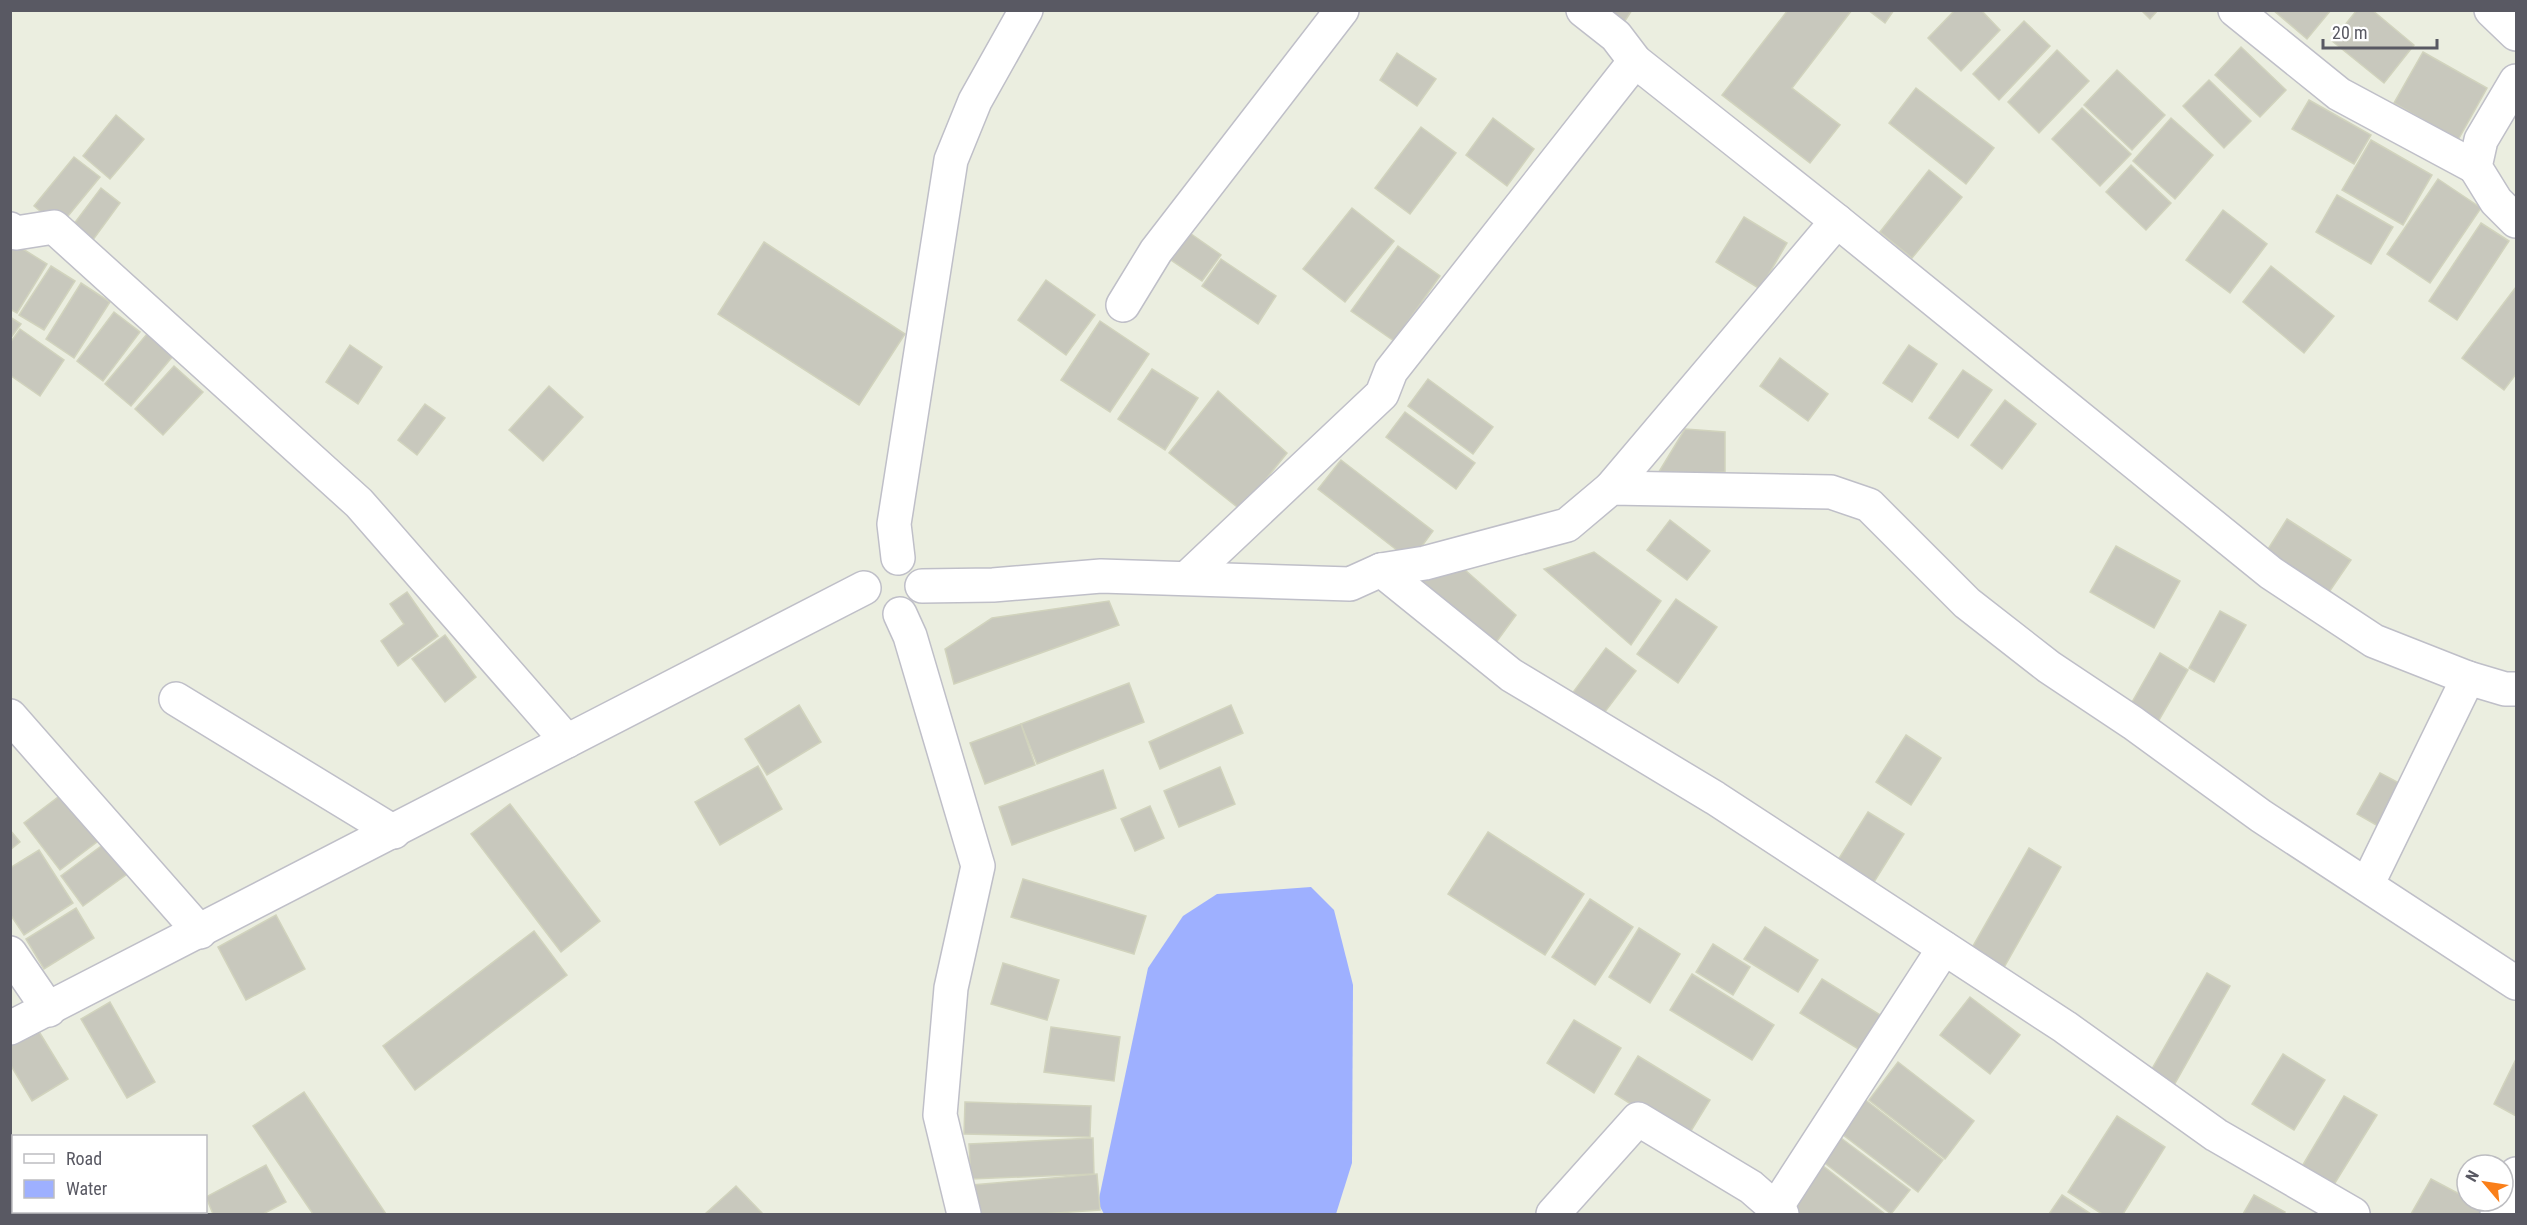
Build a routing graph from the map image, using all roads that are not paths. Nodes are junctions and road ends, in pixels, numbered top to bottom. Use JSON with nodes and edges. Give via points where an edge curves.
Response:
{"nodes":[{"id":1,"x":1026,"y":10,"type":"edge"},
{"id":2,"x":1342,"y":10,"type":"edge"},
{"id":3,"x":1583,"y":10,"type":"edge"},
{"id":4,"x":2235,"y":10,"type":"edge"},
{"id":5,"x":2491,"y":10,"type":"edge"},
{"id":6,"x":2517,"y":34,"type":"edge"},
{"id":7,"x":1635,"y":61,"type":"junction"},
{"id":8,"x":2517,"y":81,"type":"edge"},
{"id":9,"x":2475,"y":167,"type":"junction"},
{"id":10,"x":1838,"y":221,"type":"junction"},
{"id":11,"x":2517,"y":221,"type":"edge"},
{"id":12,"x":10,"y":230,"type":"edge"},
{"id":13,"x":1123,"y":305,"type":"dead end"},
{"id":14,"x":1611,"y":488,"type":"junction"},
{"id":15,"x":898,"y":558,"type":"junction"},
{"id":16,"x":1381,"y":570,"type":"junction"},
{"id":17,"x":1187,"y":578,"type":"junction"},
{"id":18,"x":922,"y":586,"type":"junction"},
{"id":19,"x":864,"y":588,"type":"junction"},
{"id":20,"x":900,"y":614,"type":"junction"},
{"id":21,"x":2468,"y":678,"type":"junction"},
{"id":22,"x":2517,"y":689,"type":"edge"},
{"id":23,"x":176,"y":699,"type":"dead end"},
{"id":24,"x":10,"y":716,"type":"edge"},
{"id":25,"x":567,"y":741,"type":"junction"},
{"id":26,"x":394,"y":832,"type":"junction"},
{"id":27,"x":2367,"y":885,"type":"junction"},
{"id":28,"x":200,"y":932,"type":"junction"},
{"id":29,"x":1944,"y":948,"type":"junction"},
{"id":30,"x":10,"y":952,"type":"edge"},
{"id":31,"x":2517,"y":982,"type":"edge"},
{"id":32,"x":49,"y":1010,"type":"junction"},
{"id":33,"x":10,"y":1028,"type":"edge"},
{"id":34,"x":2517,"y":1174,"type":"edge"},
{"id":35,"x":1778,"y":1212,"type":"edge"},
{"id":36,"x":964,"y":1215,"type":"edge"},
{"id":37,"x":1553,"y":1215,"type":"edge"},
{"id":38,"x":2353,"y":1215,"type":"edge"},
{"id":39,"x":2497,"y":1215,"type":"edge"}],
"edges":[{"from":1,"to":15,"type":"street","via":[[975,101],[951,160],[894,524]]},
{"from":2,"to":13,"type":"street","via":[[1156,251]]},
{"from":3,"to":7,"type":"street","via":[[1616,36]]},
{"from":4,"to":9,"type":"street","via":[[2339,94]]},
{"from":5,"to":6,"type":"street"},
{"from":7,"to":10,"type":"street"},
{"from":7,"to":17,"type":"street","via":[[1391,371],[1382,394]]},
{"from":8,"to":9,"type":"street","via":[[2481,140]]},
{"from":9,"to":11,"type":"street","via":[[2496,201]]},
{"from":10,"to":14,"type":"street"},
{"from":10,"to":21,"type":"street","via":[[2271,573],[2374,640]]},
{"from":12,"to":25,"type":"street","via":[[16,233],[54,228],[359,503]]},
{"from":14,"to":16,"type":"street","via":[[1567,525],[1425,563]]},
{"from":14,"to":27,"type":"street","via":[[1831,492],[1869,506],[1967,603],[2049,667],[2261,816]]},
{"from":15,"to":18,"type":"street","via":[[918,573]]},
{"from":15,"to":19,"type":"street","via":[[874,565]]},
{"from":16,"to":17,"type":"street","via":[[1350,584]]},
{"from":16,"to":29,"type":"street","via":[[1511,675],[1715,798]]},
{"from":17,"to":18,"type":"street","via":[[1101,576]]},
{"from":18,"to":20,"type":"street","via":[[919,599]]},
{"from":19,"to":20,"type":"street","via":[[867,600],[876,610],[887,615]]},
{"from":19,"to":25,"type":"street"},
{"from":20,"to":36,"type":"street","via":[[910,636],[978,866],[951,988],[940,1115]]},
{"from":21,"to":22,"type":"street"},
{"from":21,"to":27,"type":"street"},
{"from":23,"to":26,"type":"street"},
{"from":24,"to":28,"type":"street"},
{"from":25,"to":26,"type":"street"},
{"from":26,"to":28,"type":"street"},
{"from":27,"to":31,"type":"street"},
{"from":28,"to":32,"type":"street"},
{"from":29,"to":35,"type":"street"},
{"from":29,"to":38,"type":"street","via":[[2065,1027],[2216,1135]]},
{"from":30,"to":32,"type":"street"},
{"from":32,"to":33,"type":"street"},
{"from":34,"to":39,"type":"street"},
{"from":35,"to":37,"type":"street","via":[[1751,1187],[1638,1119]]}]}
